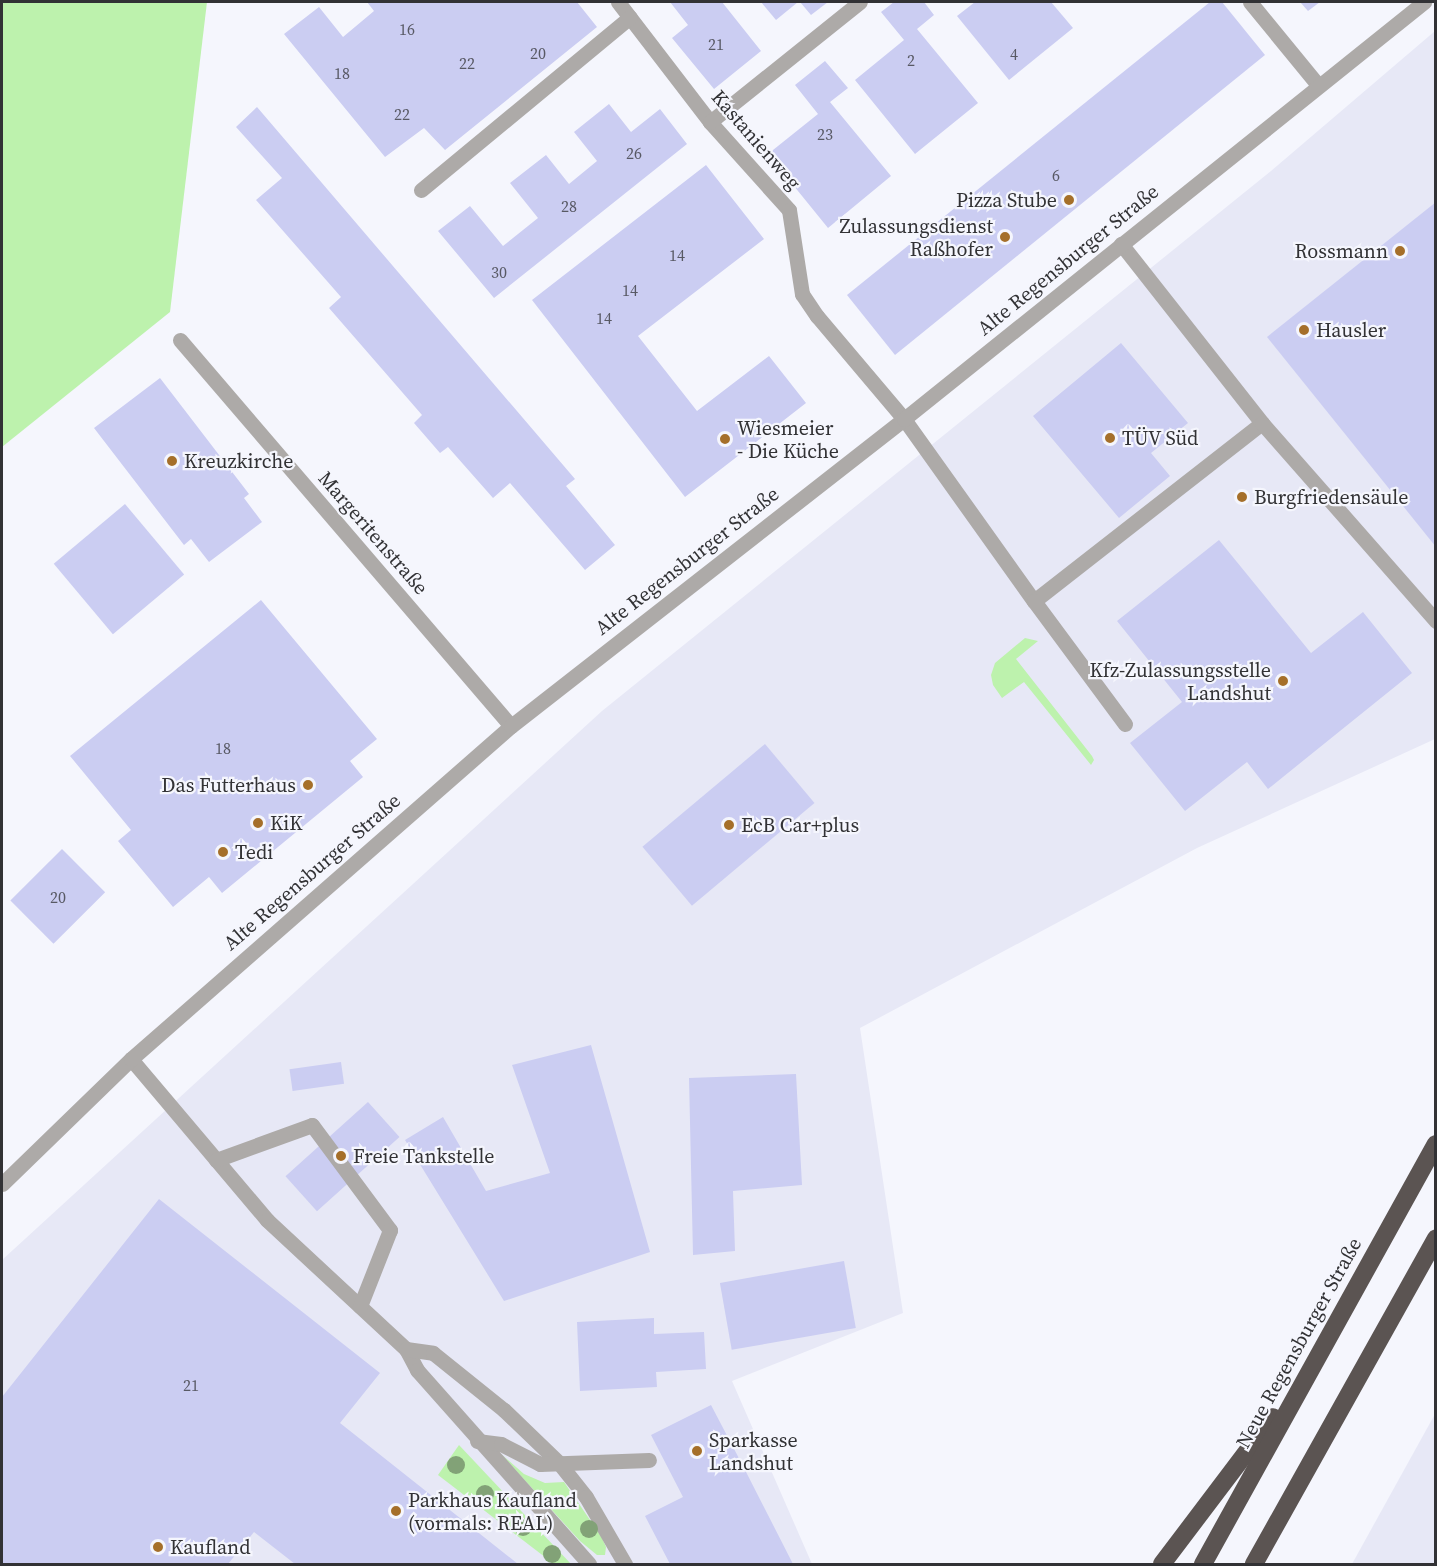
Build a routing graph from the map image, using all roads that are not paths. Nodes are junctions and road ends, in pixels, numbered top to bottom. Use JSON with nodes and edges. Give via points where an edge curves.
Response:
{"nodes":[{"id":1,"x":618,"y":2,"type":"edge"},
{"id":2,"x":860,"y":2,"type":"edge"},
{"id":3,"x":1250,"y":2,"type":"edge"},
{"id":4,"x":1424,"y":2,"type":"edge"},
{"id":5,"x":630,"y":17,"type":"junction"},
{"id":6,"x":1318,"y":85,"type":"junction"},
{"id":7,"x":710,"y":122,"type":"junction"},
{"id":8,"x":421,"y":190,"type":"dead end"},
{"id":9,"x":1121,"y":243,"type":"junction"},
{"id":10,"x":180,"y":340,"type":"dead end"},
{"id":11,"x":903,"y":419,"type":"junction"},
{"id":12,"x":1262,"y":423,"type":"junction"},
{"id":13,"x":1034,"y":601,"type":"junction"},
{"id":14,"x":1433,"y":613,"type":"edge"},
{"id":15,"x":1125,"y":724,"type":"dead end"},
{"id":16,"x":511,"y":726,"type":"junction"},
{"id":17,"x":130,"y":1059,"type":"junction"},
{"id":18,"x":1436,"y":1144,"type":"edge"},
{"id":19,"x":216,"y":1160,"type":"junction"},
{"id":20,"x":2,"y":1184,"type":"edge"},
{"id":21,"x":1436,"y":1238,"type":"edge"},
{"id":22,"x":360,"y":1306,"type":"junction"},
{"id":23,"x":406,"y":1349,"type":"junction"},
{"id":24,"x":1317,"y":1358,"type":"junction"},
{"id":25,"x":477,"y":1441,"type":"junction"},
{"id":26,"x":649,"y":1460,"type":"dead end"},
{"id":27,"x":559,"y":1463,"type":"junction"},
{"id":28,"x":589,"y":1564,"type":"edge"},
{"id":29,"x":625,"y":1564,"type":"edge"},
{"id":30,"x":1162,"y":1564,"type":"edge"},
{"id":31,"x":1203,"y":1564,"type":"edge"},
{"id":32,"x":1254,"y":1564,"type":"edge"}],
"edges":[{"from":1,"to":5,"type":"street","name":"Kastanienweg"},
{"from":2,"to":7,"type":"street"},
{"from":3,"to":6,"type":"street"},
{"from":4,"to":6,"type":"street","name":"Alte Regensburger Straße"},
{"from":5,"to":7,"type":"street","name":"Kastanienweg"},
{"from":5,"to":8,"type":"street"},
{"from":6,"to":9,"type":"street","name":"Alte Regensburger Straße"},
{"from":7,"to":11,"type":"street","name":"Kastanienweg","via":[[789,210],[802,294]]},
{"from":9,"to":11,"type":"street","name":"Alte Regensburger Straße"},
{"from":9,"to":12,"type":"street"},
{"from":10,"to":16,"type":"street","name":"Margeritenstraße"},
{"from":11,"to":13,"type":"street","name":"Kastanienweg"},
{"from":11,"to":16,"type":"street","name":"Alte Regensburger Straße"},
{"from":12,"to":13,"type":"street"},
{"from":12,"to":14,"type":"street"},
{"from":13,"to":15,"type":"street","name":"Kastanienweg"},
{"from":16,"to":17,"type":"street","name":"Alte Regensburger Straße"},
{"from":17,"to":19,"type":"street"},
{"from":17,"to":20,"type":"street","name":"Alte Regensburger Straße"},
{"from":18,"to":24,"type":"highway","name":"Neue Regensburger Straße"},
{"from":19,"to":22,"type":"street","via":[[267,1220]]},
{"from":19,"to":22,"type":"street","via":[[312,1125],[390,1230]]},
{"from":21,"to":32,"type":"highway"},
{"from":22,"to":23,"type":"street"},
{"from":23,"to":25,"type":"street","via":[[417,1370]]},
{"from":23,"to":27,"type":"street","via":[[433,1353],[504,1410]]},
{"from":24,"to":30,"type":"highway"},
{"from":24,"to":31,"type":"highway","name":"Neue Regensburger Straße"},
{"from":25,"to":27,"type":"street","via":[[501,1444],[540,1464]]},
{"from":25,"to":28,"type":"street"},
{"from":26,"to":27,"type":"street"},
{"from":27,"to":29,"type":"street","via":[[586,1497]]}]}
